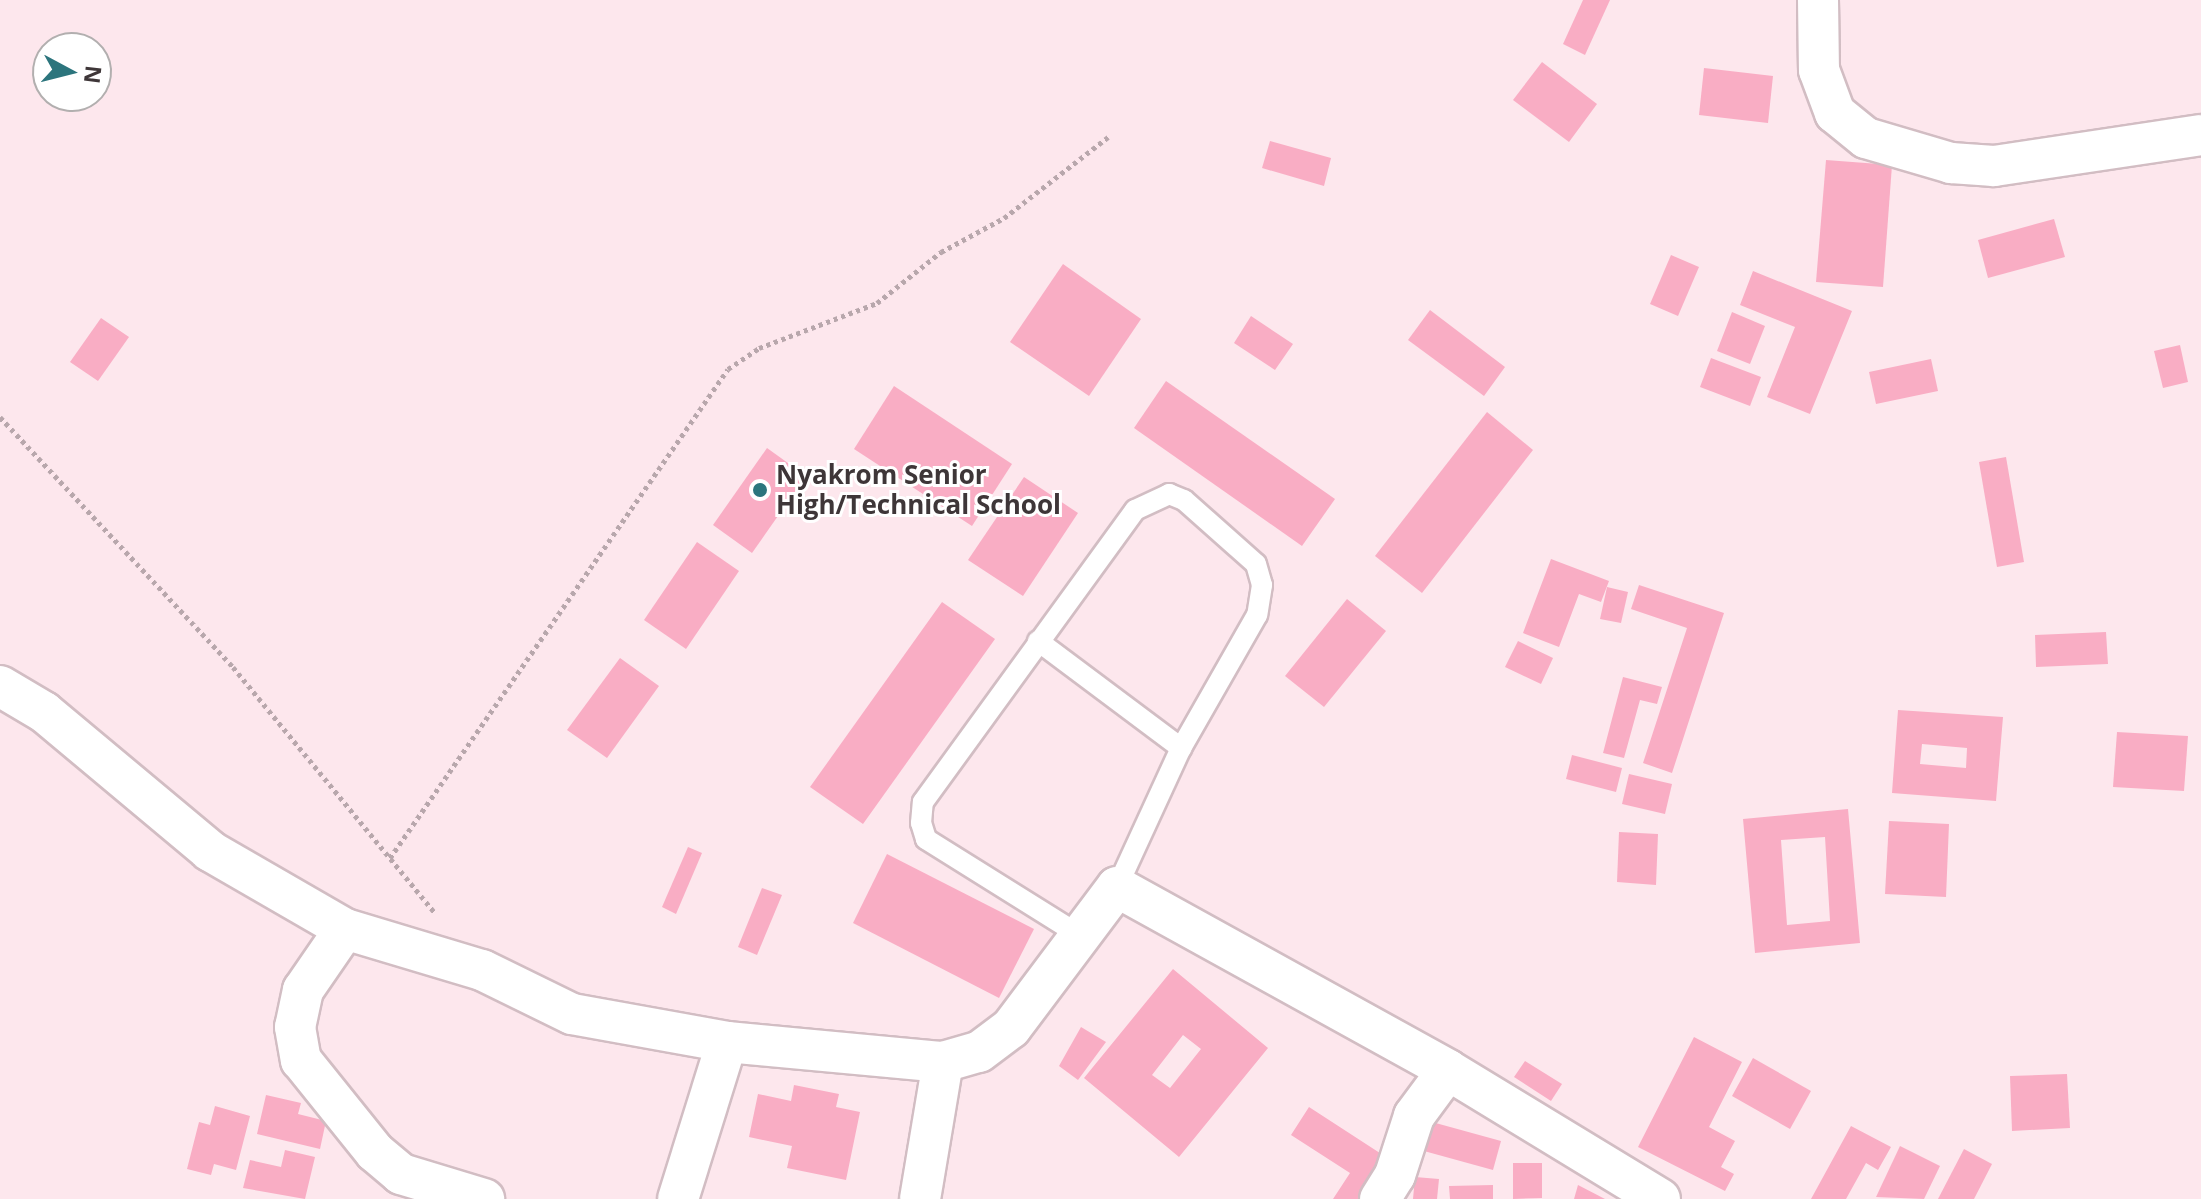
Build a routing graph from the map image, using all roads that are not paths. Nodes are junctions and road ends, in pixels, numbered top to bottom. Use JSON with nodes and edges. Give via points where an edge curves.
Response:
{"nodes":[{"id":1,"x":1818,"y":0,"type":"edge"},
{"id":2,"x":2201,"y":135,"type":"edge"},
{"id":3,"x":1038,"y":641,"type":"junction"},
{"id":4,"x":0,"y":686,"type":"edge"},
{"id":5,"x":1181,"y":748,"type":"junction"},
{"id":6,"x":1117,"y":887,"type":"junction"},
{"id":7,"x":345,"y":929,"type":"junction"},
{"id":8,"x":1081,"y":936,"type":"junction"},
{"id":9,"x":727,"y":1042,"type":"junction"},
{"id":10,"x":943,"y":1062,"type":"junction"},
{"id":11,"x":1448,"y":1070,"type":"junction"},
{"id":12,"x":484,"y":1199,"type":"edge"},
{"id":13,"x":678,"y":1199,"type":"edge"},
{"id":14,"x":920,"y":1199,"type":"edge"},
{"id":15,"x":1380,"y":1199,"type":"edge"},
{"id":16,"x":1660,"y":1199,"type":"edge"}],
"edges":[{"from":1,"to":2,"type":"street","via":[[1819,70],[1835,113],[1866,138],[1951,163],[1994,166]]},
{"from":3,"to":5,"type":"lane"},
{"from":3,"to":5,"type":"lane","via":[[1135,510],[1169,494],[1184,500],[1256,564],[1262,585],[1257,615]]},
{"from":3,"to":8,"type":"lane","via":[[923,802],[921,823],[926,839],[946,854]]},
{"from":4,"to":7,"type":"street","via":[[44,712],[210,851]]},
{"from":5,"to":6,"type":"lane"},
{"from":6,"to":8,"type":"street"},
{"from":6,"to":11,"type":"street"},
{"from":7,"to":9,"type":"street","via":[[482,970],[572,1014]]},
{"from":7,"to":12,"type":"street","via":[[303,990],[295,1027],[301,1060],[375,1152],[401,1174]]},
{"from":8,"to":10,"type":"street","via":[[1011,1028],[979,1052]]},
{"from":9,"to":10,"type":"street"},
{"from":9,"to":13,"type":"street"},
{"from":10,"to":14,"type":"street"},
{"from":11,"to":15,"type":"street","via":[[1414,1116],[1395,1175]]},
{"from":11,"to":16,"type":"street"}]}
